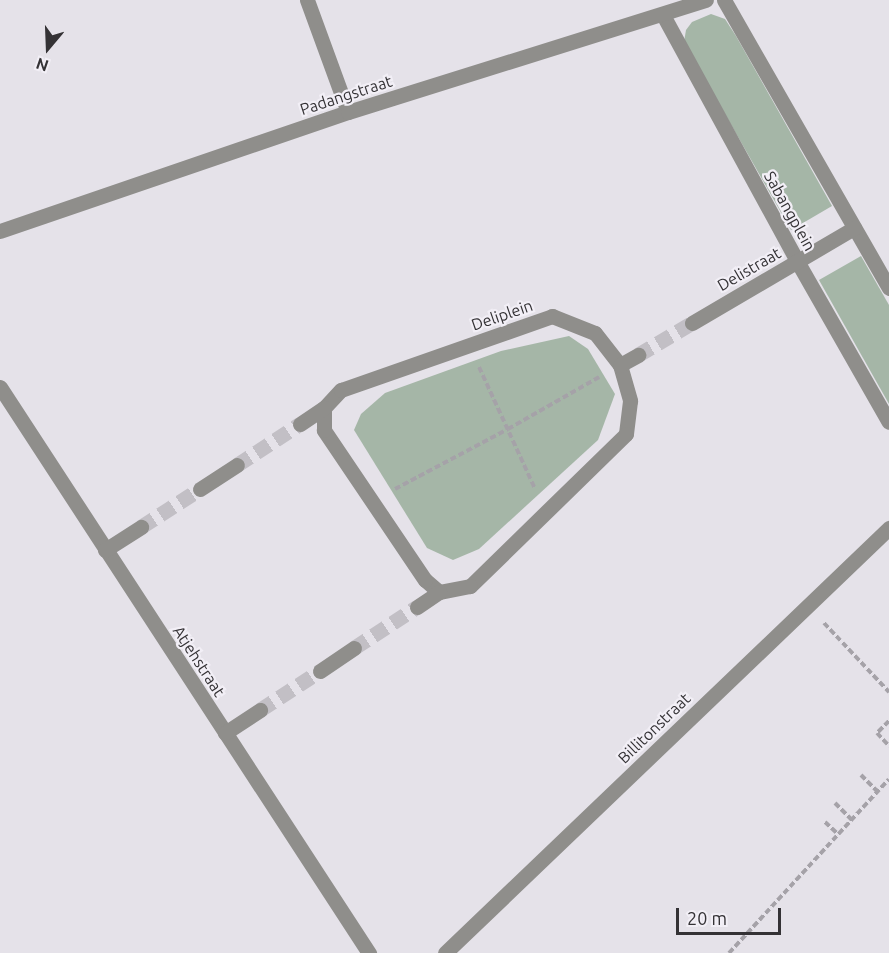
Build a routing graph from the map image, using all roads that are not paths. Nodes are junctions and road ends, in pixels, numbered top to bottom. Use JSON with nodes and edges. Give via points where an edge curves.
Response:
{"nodes":[{"id":1,"x":308,"y":0,"type":"edge"},
{"id":2,"x":706,"y":0,"type":"edge"},
{"id":3,"x":724,"y":0,"type":"edge"},
{"id":4,"x":663,"y":15,"type":"junction"},
{"id":5,"x":348,"y":112,"type":"junction"},
{"id":6,"x":854,"y":228,"type":"junction"},
{"id":7,"x":0,"y":231,"type":"edge"},
{"id":8,"x":797,"y":261,"type":"junction"},
{"id":9,"x":889,"y":288,"type":"edge"},
{"id":10,"x":692,"y":323,"type":"tunnel mouth"},
{"id":11,"x":638,"y":355,"type":"tunnel mouth"},
{"id":12,"x":620,"y":365,"type":"junction"},
{"id":13,"x":0,"y":387,"type":"edge"},
{"id":14,"x":324,"y":408,"type":"junction"},
{"id":15,"x":889,"y":422,"type":"edge"},
{"id":16,"x":300,"y":424,"type":"tunnel mouth"},
{"id":17,"x":237,"y":465,"type":"tunnel mouth"},
{"id":18,"x":200,"y":489,"type":"tunnel mouth"},
{"id":19,"x":141,"y":527,"type":"tunnel mouth"},
{"id":20,"x":889,"y":528,"type":"edge"},
{"id":21,"x":105,"y":550,"type":"junction"},
{"id":22,"x":439,"y":592,"type":"junction"},
{"id":23,"x":417,"y":607,"type":"tunnel mouth"},
{"id":24,"x":354,"y":648,"type":"tunnel mouth"},
{"id":25,"x":320,"y":670,"type":"tunnel mouth"},
{"id":26,"x":260,"y":710,"type":"tunnel mouth"},
{"id":27,"x":225,"y":733,"type":"junction"},
{"id":28,"x":369,"y":953,"type":"edge"},
{"id":29,"x":445,"y":953,"type":"edge"}],
"edges":[{"from":1,"to":5,"type":"street"},
{"from":2,"to":4,"type":"street","name":"Padangstraat"},
{"from":3,"to":6,"type":"street"},
{"from":4,"to":5,"type":"street","name":"Padangstraat"},
{"from":4,"to":8,"type":"street","name":"Sabangplein"},
{"from":5,"to":7,"type":"street","name":"Padangstraat"},
{"from":6,"to":8,"type":"street","name":"Delistraat"},
{"from":6,"to":9,"type":"street"},
{"from":8,"to":10,"type":"street","name":"Delistraat"},
{"from":8,"to":15,"type":"street","name":"Sabangplein"},
{"from":11,"to":12,"type":"street"},
{"from":12,"to":14,"type":"street","name":"Deliplein","via":[[595,333],[552,316],[341,390]]},
{"from":12,"to":22,"type":"street","name":"Deliplein","via":[[630,401],[626,434],[470,586]]},
{"from":13,"to":21,"type":"street","name":"Atjehstraat"},
{"from":14,"to":16,"type":"street","name":"Deliplein"},
{"from":14,"to":22,"type":"street","via":[[324,430],[425,580]]},
{"from":17,"to":18,"type":"street"},
{"from":19,"to":21,"type":"street"},
{"from":20,"to":29,"type":"street","name":"Billitonstraat"},
{"from":21,"to":27,"type":"street","name":"Atjehstraat"},
{"from":22,"to":23,"type":"street","name":"Deliplein"},
{"from":24,"to":25,"type":"street"},
{"from":26,"to":27,"type":"street"},
{"from":27,"to":28,"type":"street","name":"Atjehstraat"}]}
